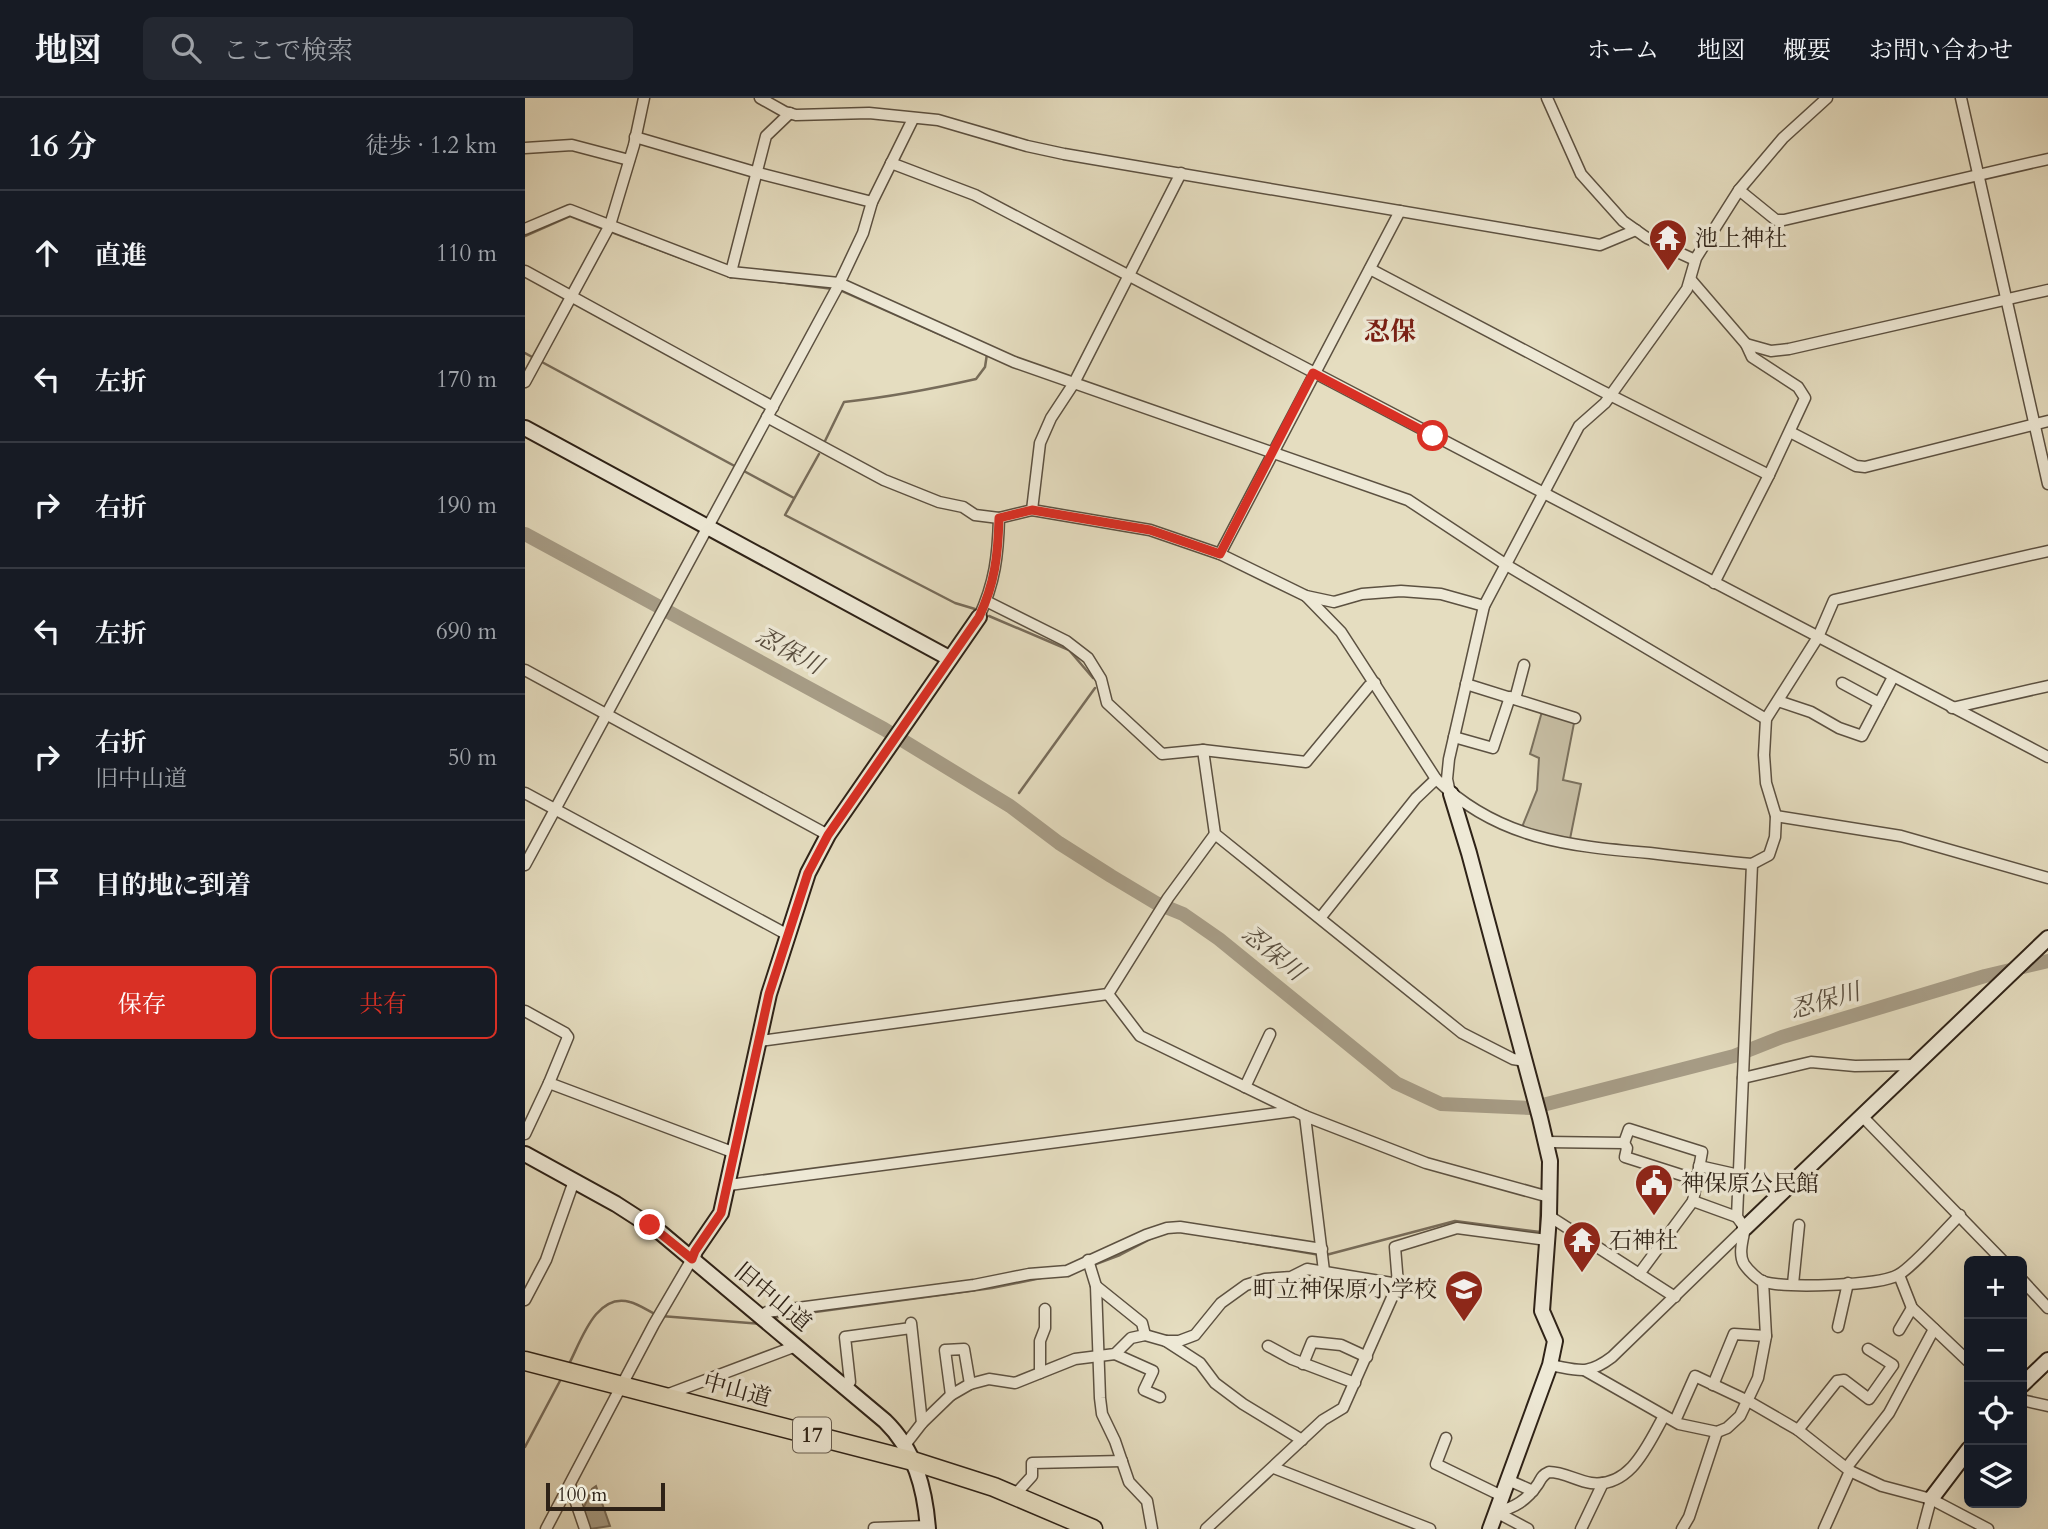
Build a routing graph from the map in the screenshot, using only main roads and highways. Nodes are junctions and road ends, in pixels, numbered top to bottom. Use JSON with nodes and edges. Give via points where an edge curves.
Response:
{"nodes":[{"id":1,"x":525,"y":1361,"type":"edge"},
{"id":2,"x":1093,"y":1529,"type":"edge"}],
"edges":[{"from":1,"to":2,"type":"highway","name":"中山道","number":"17","via":[[909,1453]]}]}
